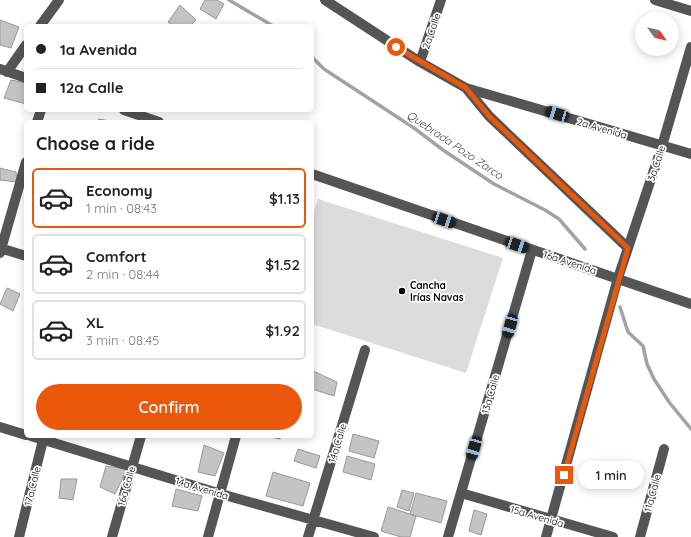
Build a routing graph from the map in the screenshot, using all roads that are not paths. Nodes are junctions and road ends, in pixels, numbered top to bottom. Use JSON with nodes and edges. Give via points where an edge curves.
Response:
{"nodes":[{"id":1,"x":58,"y":0,"type":"edge"},
{"id":2,"x":325,"y":0,"type":"edge"},
{"id":3,"x":441,"y":0,"type":"edge"},
{"id":4,"x":655,"y":0,"type":"edge"},
{"id":5,"x":691,"y":11,"type":"edge"},
{"id":6,"x":41,"y":24,"type":"edge"},
{"id":7,"x":24,"y":47,"type":"edge"},
{"id":8,"x":691,"y":47,"type":"edge"},
{"id":9,"x":420,"y":62,"type":"junction"},
{"id":10,"x":3,"y":70,"type":"edge"},
{"id":11,"x":24,"y":77,"type":"edge"},
{"id":12,"x":466,"y":88,"type":"junction"},
{"id":13,"x":127,"y":112,"type":"edge"},
{"id":14,"x":136,"y":118,"type":"edge"},
{"id":15,"x":148,"y":120,"type":"edge"},
{"id":16,"x":662,"y":146,"type":"junction"},
{"id":17,"x":691,"y":154,"type":"edge"},
{"id":18,"x":24,"y":169,"type":"edge"},
{"id":19,"x":314,"y":175,"type":"edge"},
{"id":20,"x":628,"y":248,"type":"junction"},
{"id":21,"x":0,"y":250,"type":"edge"},
{"id":22,"x":532,"y":250,"type":"junction"},
{"id":23,"x":24,"y":256,"type":"edge"},
{"id":24,"x":618,"y":278,"type":"junction"},
{"id":25,"x":691,"y":304,"type":"edge"},
{"id":26,"x":365,"y":350,"type":"dead end"},
{"id":27,"x":0,"y":427,"type":"edge"},
{"id":28,"x":24,"y":434,"type":"edge"},
{"id":29,"x":44,"y":438,"type":"edge"},
{"id":30,"x":140,"y":438,"type":"edge"},
{"id":31,"x":235,"y":438,"type":"edge"},
{"id":32,"x":664,"y":449,"type":"dead end"},
{"id":33,"x":131,"y":467,"type":"junction"},
{"id":34,"x":461,"y":493,"type":"junction"},
{"id":35,"x":220,"y":494,"type":"junction"},
{"id":36,"x":551,"y":520,"type":"junction"},
{"id":37,"x":313,"y":521,"type":"junction"},
{"id":38,"x":19,"y":537,"type":"edge"},
{"id":39,"x":112,"y":537,"type":"edge"},
{"id":40,"x":208,"y":537,"type":"edge"},
{"id":41,"x":308,"y":537,"type":"edge"},
{"id":42,"x":374,"y":537,"type":"edge"},
{"id":43,"x":448,"y":537,"type":"edge"},
{"id":44,"x":546,"y":537,"type":"edge"},
{"id":45,"x":613,"y":537,"type":"edge"},
{"id":46,"x":640,"y":537,"type":"edge"}],
"edges":[{"from":1,"to":6,"type":"street"},
{"from":2,"to":9,"type":"street"},
{"from":3,"to":9,"type":"street","name":"2a Calle"},
{"from":4,"to":5,"type":"street"},
{"from":7,"to":10,"type":"street"},
{"from":8,"to":16,"type":"street","name":"3a Calle"},
{"from":9,"to":12,"type":"street"},
{"from":10,"to":11,"type":"street"},
{"from":12,"to":16,"type":"street","name":"2a Avenida"},
{"from":12,"to":20,"type":"street","via":[[489,116]]},
{"from":13,"to":14,"type":"street"},
{"from":14,"to":15,"type":"street"},
{"from":16,"to":17,"type":"street","name":"2a Avenida"},
{"from":16,"to":20,"type":"street","name":"3a Calle"},
{"from":18,"to":21,"type":"street"},
{"from":19,"to":22,"type":"street","name":"16a Avenida"},
{"from":20,"to":24,"type":"street","name":"3a Calle"},
{"from":21,"to":23,"type":"street"},
{"from":22,"to":24,"type":"street","name":"16a Avenida"},
{"from":22,"to":34,"type":"street","name":"13a Calle"},
{"from":24,"to":25,"type":"street","name":"16a Avenida"},
{"from":24,"to":36,"type":"street","name":"3a Calle"},
{"from":26,"to":37,"type":"street","name":"14a Calle"},
{"from":27,"to":28,"type":"street"},
{"from":29,"to":33,"type":"street","name":"14a Avenida"},
{"from":29,"to":38,"type":"street","name":"17a Calle"},
{"from":30,"to":33,"type":"street","name":"16a Calle"},
{"from":31,"to":35,"type":"street"},
{"from":32,"to":46,"type":"street","name":"11a Calle"},
{"from":33,"to":35,"type":"street","name":"14a Avenida"},
{"from":33,"to":39,"type":"street","name":"16a Calle"},
{"from":34,"to":36,"type":"street","name":"15a Avenida"},
{"from":34,"to":43,"type":"street","name":"13a Calle"},
{"from":35,"to":37,"type":"street","name":"14a Avenida"},
{"from":35,"to":40,"type":"street"},
{"from":36,"to":44,"type":"street","name":"3a Calle"},
{"from":36,"to":45,"type":"street","name":"15a Avenida"},
{"from":37,"to":41,"type":"street","name":"14a Calle"},
{"from":37,"to":42,"type":"street","name":"14a Avenida"}]}
